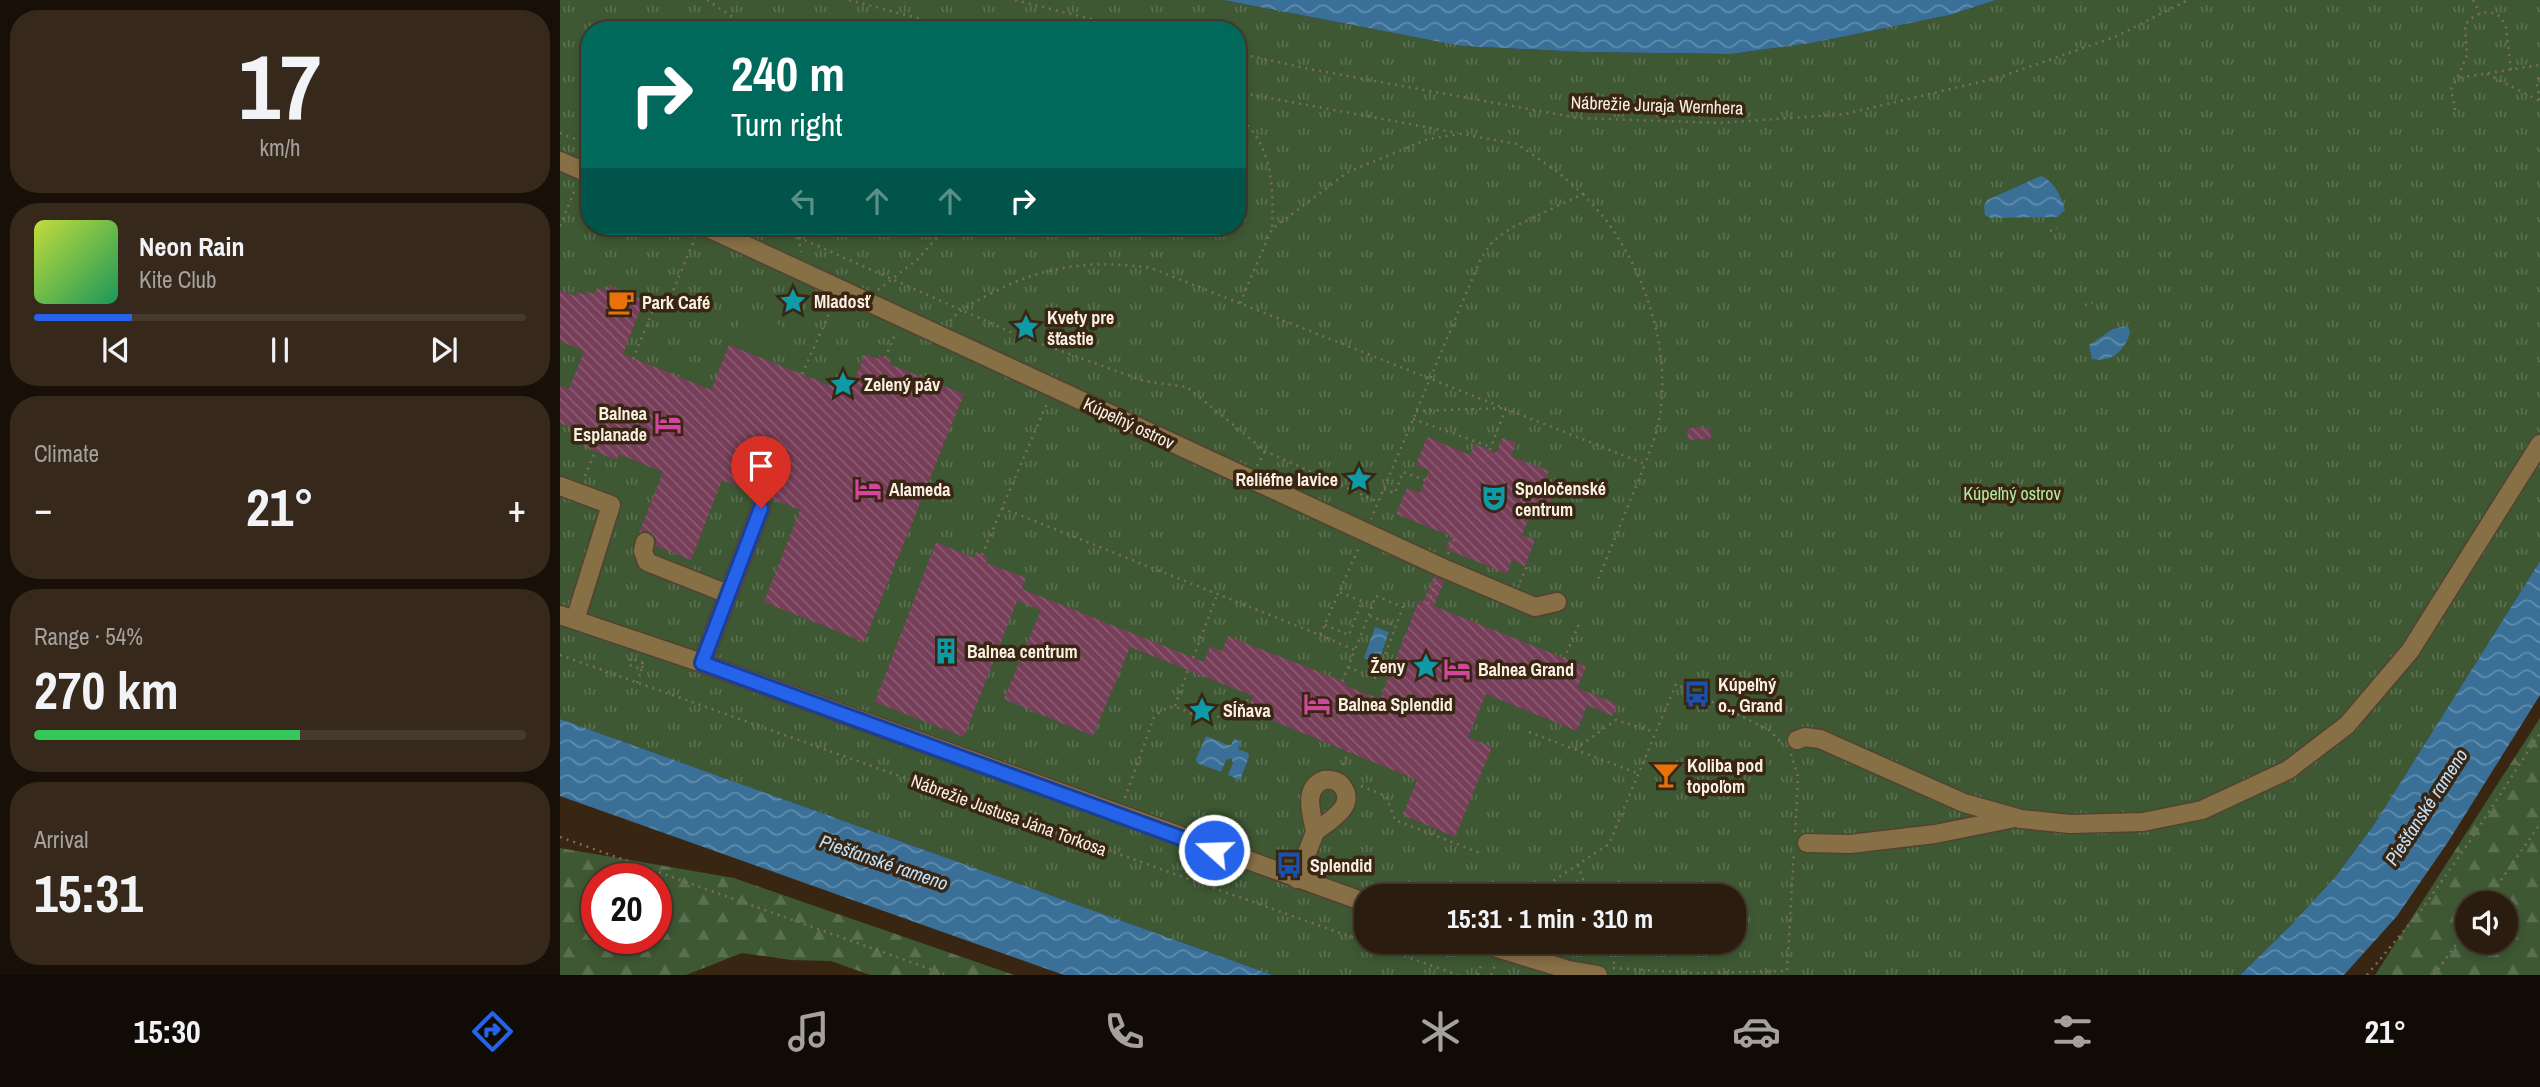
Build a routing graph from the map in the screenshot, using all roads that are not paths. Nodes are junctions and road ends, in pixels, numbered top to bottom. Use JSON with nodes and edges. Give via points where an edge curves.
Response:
{"nodes":[{"id":1,"x":560,"y":161,"type":"edge"},
{"id":2,"x":581,"y":170,"type":"edge"},
{"id":3,"x":709,"y":235,"type":"edge"},
{"id":4,"x":2540,"y":444,"type":"edge"},
{"id":5,"x":560,"y":486,"type":"edge"},
{"id":6,"x":761,"y":508,"type":"dead end"},
{"id":7,"x":645,"y":542,"type":"dead end"},
{"id":8,"x":728,"y":594,"type":"junction"},
{"id":9,"x":1558,"y":602,"type":"dead end"},
{"id":10,"x":567,"y":618,"type":"edge"},
{"id":11,"x":702,"y":663,"type":"junction"},
{"id":12,"x":1790,"y":745,"type":"road end"},
{"id":13,"x":2021,"y":818,"type":"junction"},
{"id":14,"x":1315,"y":832,"type":"dead end"},
{"id":15,"x":1807,"y":843,"type":"dead end"},
{"id":16,"x":1297,"y":879,"type":"junction"},
{"id":17,"x":1354,"y":899,"type":"edge"},
{"id":18,"x":1497,"y":954,"type":"edge"},
{"id":19,"x":1601,"y":971,"type":"edge"}],
"edges":[{"from":1,"to":2,"type":"street"},
{"from":3,"to":9,"type":"street","name":"Kúpeľný ostrov","via":[[806,273],[1443,568],[1535,607]]},
{"from":4,"to":13,"type":"street","via":[[2410,651],[2347,725],[2288,770],[2202,810],[2143,822],[2070,824]]},
{"from":5,"to":10,"type":"street","via":[[611,505]]},
{"from":6,"to":8,"type":"street"},
{"from":7,"to":8,"type":"street","via":[[647,562]]},
{"from":8,"to":11,"type":"street"},
{"from":10,"to":11,"type":"street"},
{"from":11,"to":16,"type":"street"},
{"from":12,"to":13,"type":"street","via":[[1805,737],[1819,739],[1964,803]]},
{"from":13,"to":15,"type":"street","via":[[1850,844]]},
{"from":14,"to":16,"type":"street"},
{"from":16,"to":17,"type":"street"},
{"from":18,"to":19,"type":"street","via":[[1569,970]]}]}
